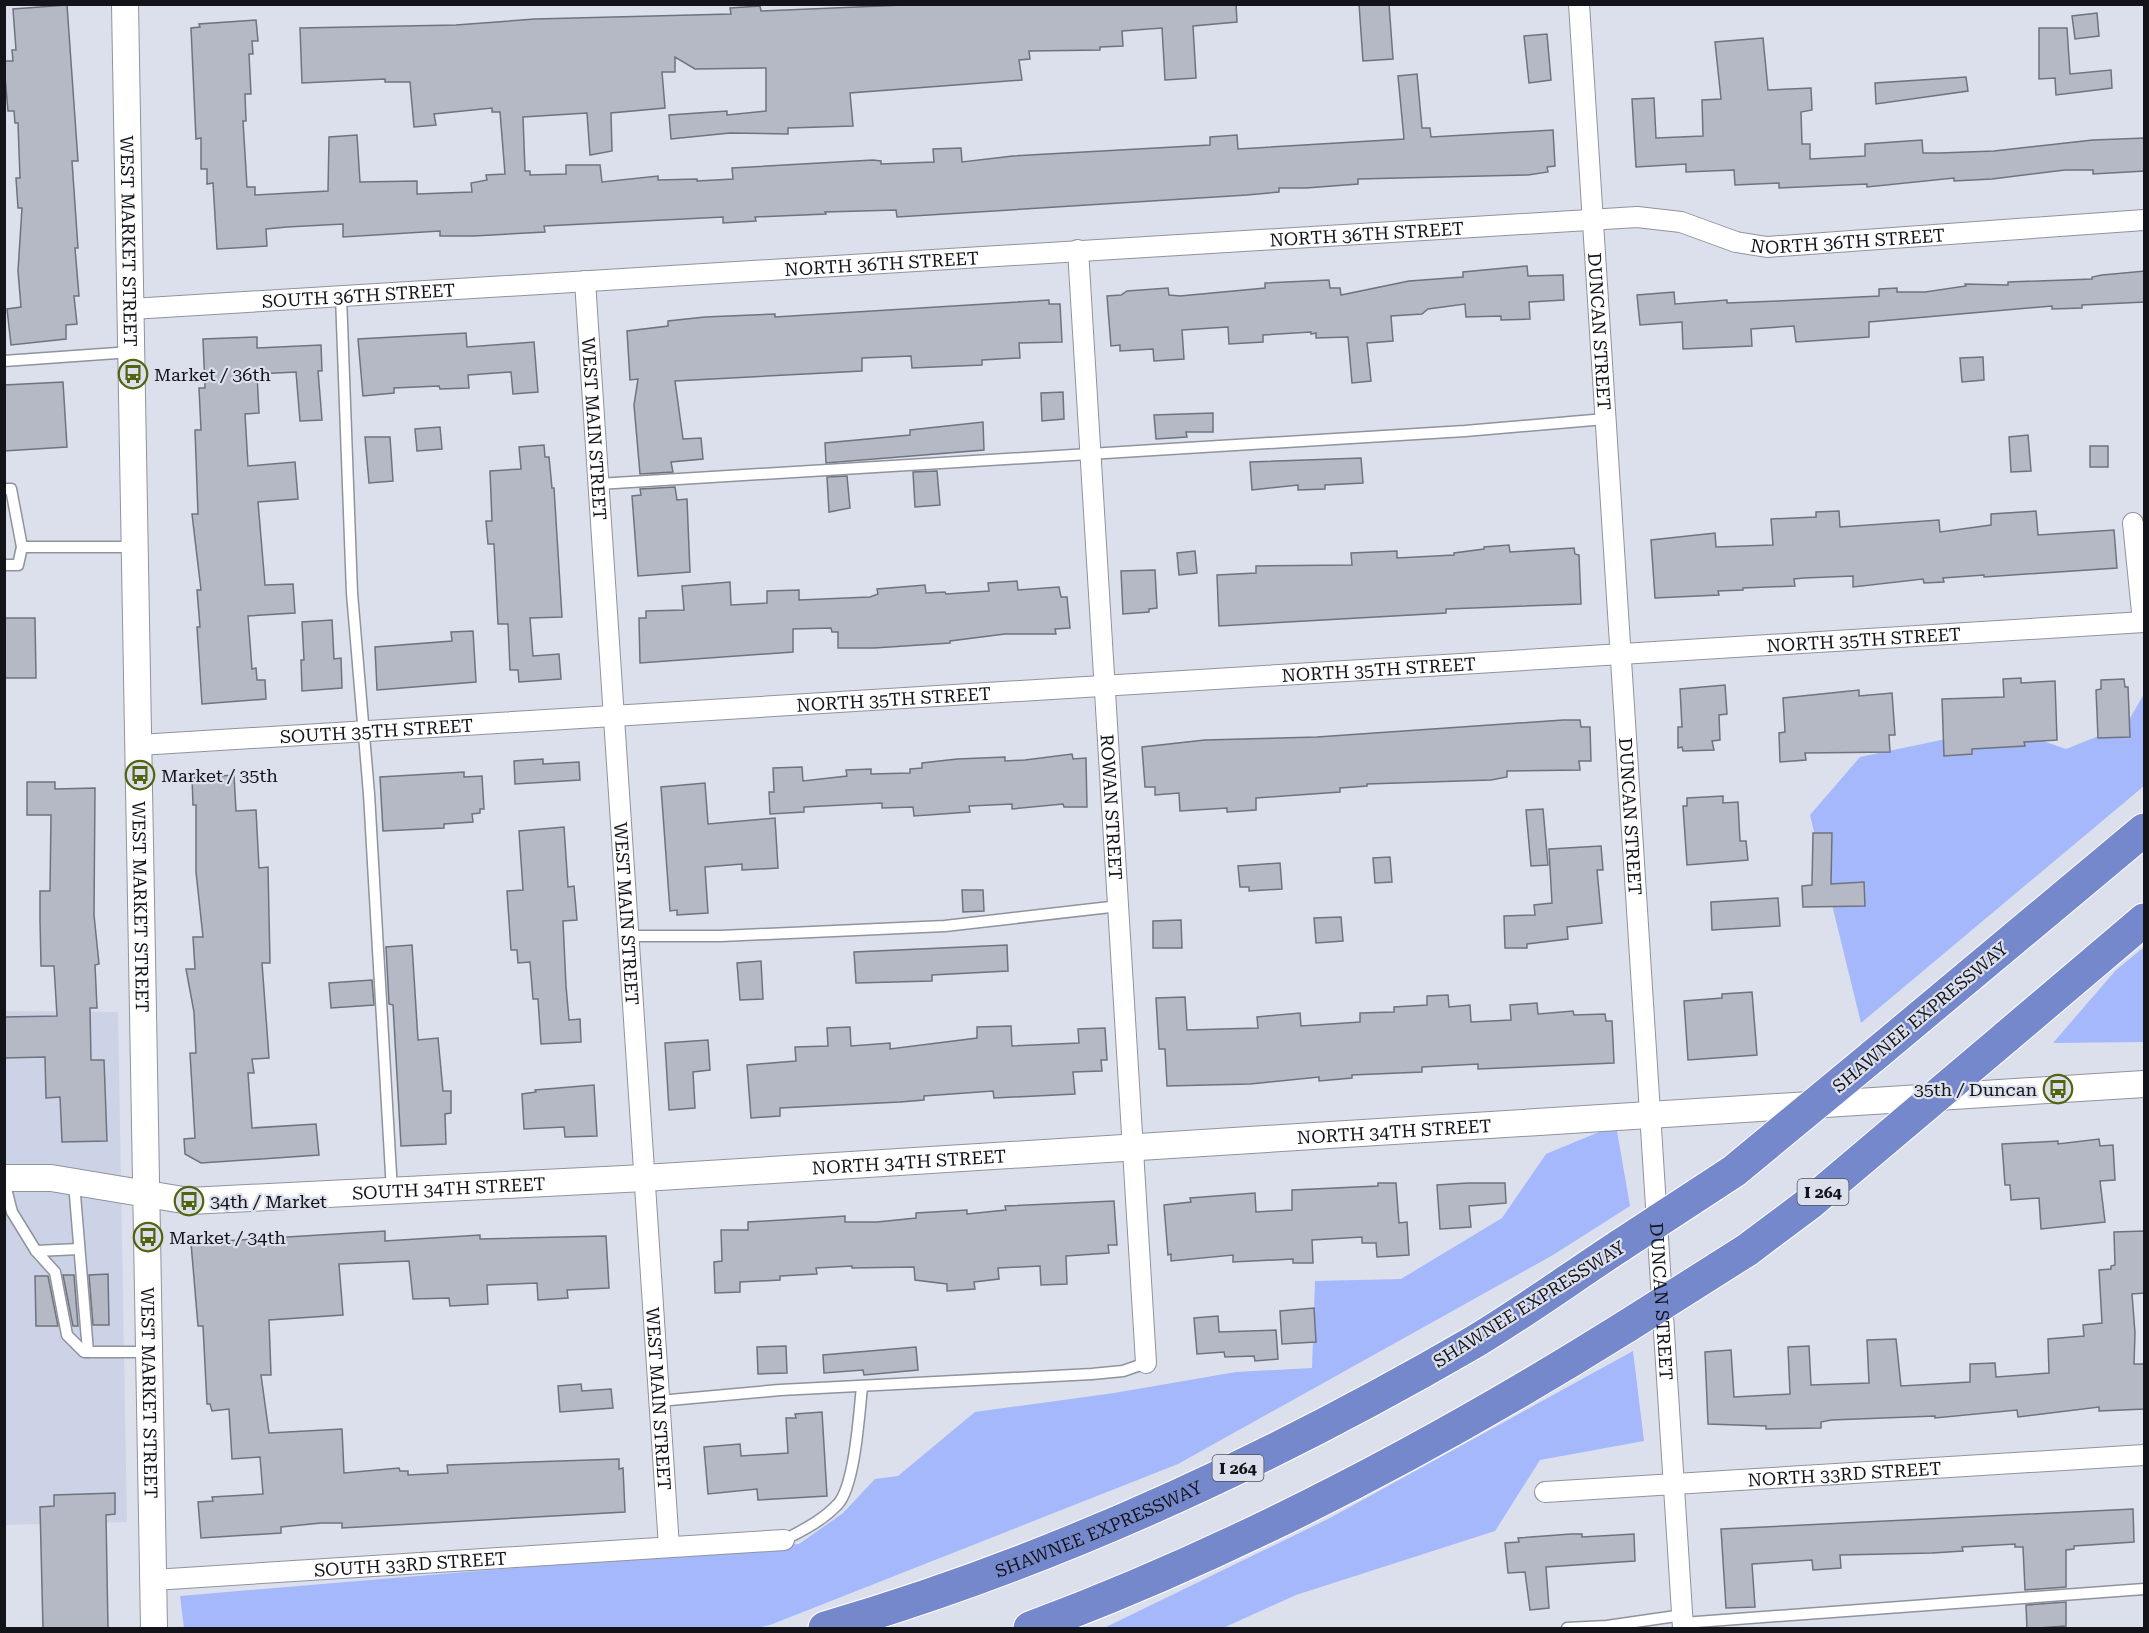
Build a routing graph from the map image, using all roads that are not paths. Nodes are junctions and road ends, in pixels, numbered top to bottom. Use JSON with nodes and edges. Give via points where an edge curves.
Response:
{"nodes":[{"id":1,"x":125,"y":4,"type":"edge"},
{"id":2,"x":1579,"y":4,"type":"edge"},
{"id":3,"x":1592,"y":219,"type":"junction"},
{"id":4,"x":2145,"y":220,"type":"edge"},
{"id":5,"x":1078,"y":250,"type":"junction"},
{"id":6,"x":585,"y":281,"type":"junction"},
{"id":7,"x":341,"y":296,"type":"junction"},
{"id":8,"x":131,"y":309,"type":"junction"},
{"id":9,"x":132,"y":352,"type":"junction"},
{"id":10,"x":4,"y":361,"type":"edge"},
{"id":11,"x":1605,"y":419,"type":"junction"},
{"id":12,"x":1091,"y":454,"type":"junction"},
{"id":13,"x":598,"y":484,"type":"junction"},
{"id":14,"x":4,"y":489,"type":"edge"},
{"id":15,"x":2133,"y":524,"type":"dead end"},
{"id":16,"x":22,"y":547,"type":"junction"},
{"id":17,"x":136,"y":547,"type":"junction"},
{"id":18,"x":4,"y":566,"type":"edge"},
{"id":19,"x":2144,"y":622,"type":"edge"},
{"id":20,"x":1620,"y":655,"type":"junction"},
{"id":21,"x":1105,"y":686,"type":"junction"},
{"id":22,"x":614,"y":716,"type":"junction"},
{"id":23,"x":363,"y":731,"type":"junction"},
{"id":24,"x":139,"y":745,"type":"junction"},
{"id":25,"x":2145,"y":830,"type":"edge"},
{"id":26,"x":1119,"y":906,"type":"junction"},
{"id":27,"x":2145,"y":920,"type":"edge"},
{"id":28,"x":628,"y":936,"type":"junction"},
{"id":29,"x":2145,"y":1084,"type":"edge"},
{"id":30,"x":1650,"y":1115,"type":"junction"},
{"id":31,"x":1134,"y":1148,"type":"junction"},
{"id":32,"x":644,"y":1178,"type":"junction"},
{"id":33,"x":4,"y":1179,"type":"edge"},
{"id":34,"x":74,"y":1182,"type":"junction"},
{"id":35,"x":392,"y":1191,"type":"junction"},
{"id":36,"x":148,"y":1195,"type":"junction"},
{"id":37,"x":79,"y":1249,"type":"junction"},
{"id":38,"x":36,"y":1251,"type":"junction"},
{"id":39,"x":88,"y":1352,"type":"junction"},
{"id":40,"x":150,"y":1352,"type":"junction"},
{"id":41,"x":1146,"y":1363,"type":"joint"},
{"id":42,"x":862,"y":1387,"type":"junction"},
{"id":43,"x":659,"y":1401,"type":"junction"},
{"id":44,"x":2145,"y":1455,"type":"edge"},
{"id":45,"x":1675,"y":1483,"type":"junction"},
{"id":46,"x":1545,"y":1492,"type":"dead end"},
{"id":47,"x":784,"y":1540,"type":"joint"},
{"id":48,"x":669,"y":1547,"type":"junction"},
{"id":49,"x":153,"y":1580,"type":"junction"},
{"id":50,"x":2145,"y":1589,"type":"edge"},
{"id":51,"x":1683,"y":1622,"type":"edge"},
{"id":52,"x":154,"y":1629,"type":"edge"},
{"id":53,"x":825,"y":1629,"type":"edge"},
{"id":54,"x":1030,"y":1629,"type":"edge"},
{"id":55,"x":1567,"y":1629,"type":"edge"}],
"edges":[{"from":1,"to":8,"type":"street","name":"WEST MARKET STREET"},
{"from":2,"to":3,"type":"street","name":"DUNCAN STREET"},
{"from":3,"to":4,"type":"street","name":"NORTH 36TH STREET","via":[[1637,217],[1681,222],[1736,242],[1767,247]]},
{"from":3,"to":5,"type":"street","name":"NORTH 36TH STREET"},
{"from":3,"to":11,"type":"street","name":"DUNCAN STREET"},
{"from":5,"to":6,"type":"street","name":"NORTH 36TH STREET"},
{"from":5,"to":12,"type":"street","name":"ROWAN STREET"},
{"from":6,"to":7,"type":"street","name":"SOUTH 36TH STREET"},
{"from":6,"to":13,"type":"street","name":"WEST MAIN STREET"},
{"from":7,"to":8,"type":"street","name":"SOUTH 36TH STREET"},
{"from":7,"to":23,"type":"lane","via":[[352,593]]},
{"from":8,"to":9,"type":"street","name":"WEST MARKET STREET"},
{"from":9,"to":10,"type":"lane"},
{"from":9,"to":17,"type":"street","name":"WEST MARKET STREET"},
{"from":11,"to":12,"type":"lane"},
{"from":11,"to":20,"type":"street","name":"DUNCAN STREET"},
{"from":12,"to":13,"type":"lane"},
{"from":12,"to":21,"type":"street","name":"ROWAN STREET"},
{"from":13,"to":22,"type":"street","name":"WEST MAIN STREET"},
{"from":14,"to":16,"type":"lane","via":[[11,489]]},
{"from":15,"to":19,"type":"street"},
{"from":16,"to":17,"type":"lane"},
{"from":16,"to":18,"type":"lane","via":[[18,565]]},
{"from":17,"to":24,"type":"street","name":"WEST MARKET STREET"},
{"from":19,"to":20,"type":"street","name":"NORTH 35TH STREET"},
{"from":20,"to":21,"type":"street","name":"NORTH 35TH STREET"},
{"from":20,"to":30,"type":"street","name":"DUNCAN STREET"},
{"from":21,"to":22,"type":"street","name":"NORTH 35TH STREET"},
{"from":21,"to":26,"type":"street","name":"ROWAN STREET"},
{"from":22,"to":23,"type":"street","name":"SOUTH 35TH STREET"},
{"from":22,"to":28,"type":"street","name":"WEST MAIN STREET"},
{"from":23,"to":24,"type":"street","name":"SOUTH 35TH STREET"},
{"from":23,"to":35,"type":"lane"},
{"from":24,"to":36,"type":"street","name":"WEST MARKET STREET"},
{"from":25,"to":53,"type":"highway","name":"SHAWNEE EXPRESSWAY","number":"I 264","bridge":true,"via":[[1734,1171],[1476,1341],[1344,1415],[1113,1525]]},
{"from":26,"to":28,"type":"lane","via":[[945,926]]},
{"from":26,"to":31,"type":"street","name":"ROWAN STREET"},
{"from":27,"to":54,"type":"highway","number":"I 264","bridge":true,"via":[[1810,1202],[1747,1250],[1517,1395],[1380,1472],[1238,1542]]},
{"from":28,"to":32,"type":"street","name":"WEST MAIN STREET"},
{"from":29,"to":30,"type":"street","name":"NORTH 34TH STREET"},
{"from":30,"to":31,"type":"street","name":"NORTH 34TH STREET"},
{"from":30,"to":45,"type":"street","name":"DUNCAN STREET"},
{"from":31,"to":32,"type":"street","name":"NORTH 34TH STREET"},
{"from":31,"to":41,"type":"street","name":"ROWAN STREET"},
{"from":32,"to":35,"type":"street","name":"SOUTH 34TH STREET"},
{"from":32,"to":43,"type":"street","name":"WEST MAIN STREET"},
{"from":33,"to":34,"type":"street","name":"SOUTH 34TH STREET","via":[[51,1178]]},
{"from":33,"to":38,"type":"lane","via":[[12,1212]]},
{"from":34,"to":36,"type":"street","name":"SOUTH 34TH STREET"},
{"from":34,"to":37,"type":"lane"},
{"from":35,"to":36,"type":"street","name":"SOUTH 34TH STREET","via":[[189,1201]]},
{"from":36,"to":40,"type":"street","name":"WEST MARKET STREET"},
{"from":37,"to":38,"type":"lane"},
{"from":37,"to":39,"type":"lane"},
{"from":38,"to":39,"type":"lane","via":[[55,1272],[67,1335]]},
{"from":39,"to":40,"type":"lane"},
{"from":40,"to":49,"type":"street","name":"WEST MARKET STREET"},
{"from":41,"to":42,"type":"lane","via":[[1123,1371],[1092,1374]]},
{"from":42,"to":43,"type":"lane"},
{"from":42,"to":47,"type":"lane","via":[[848,1482],[839,1502],[817,1523]]},
{"from":43,"to":48,"type":"street","name":"WEST MAIN STREET"},
{"from":44,"to":45,"type":"street","name":"NORTH 33RD STREET"},
{"from":45,"to":46,"type":"street","name":"NORTH 33RD STREET"},
{"from":45,"to":51,"type":"street","name":"DUNCAN STREET"},
{"from":47,"to":48,"type":"street"},
{"from":48,"to":49,"type":"street","name":"SOUTH 33RD STREET"},
{"from":49,"to":52,"type":"street","name":"WEST MARKET STREET"},
{"from":50,"to":51,"type":"lane"},
{"from":51,"to":55,"type":"lane"}]}
